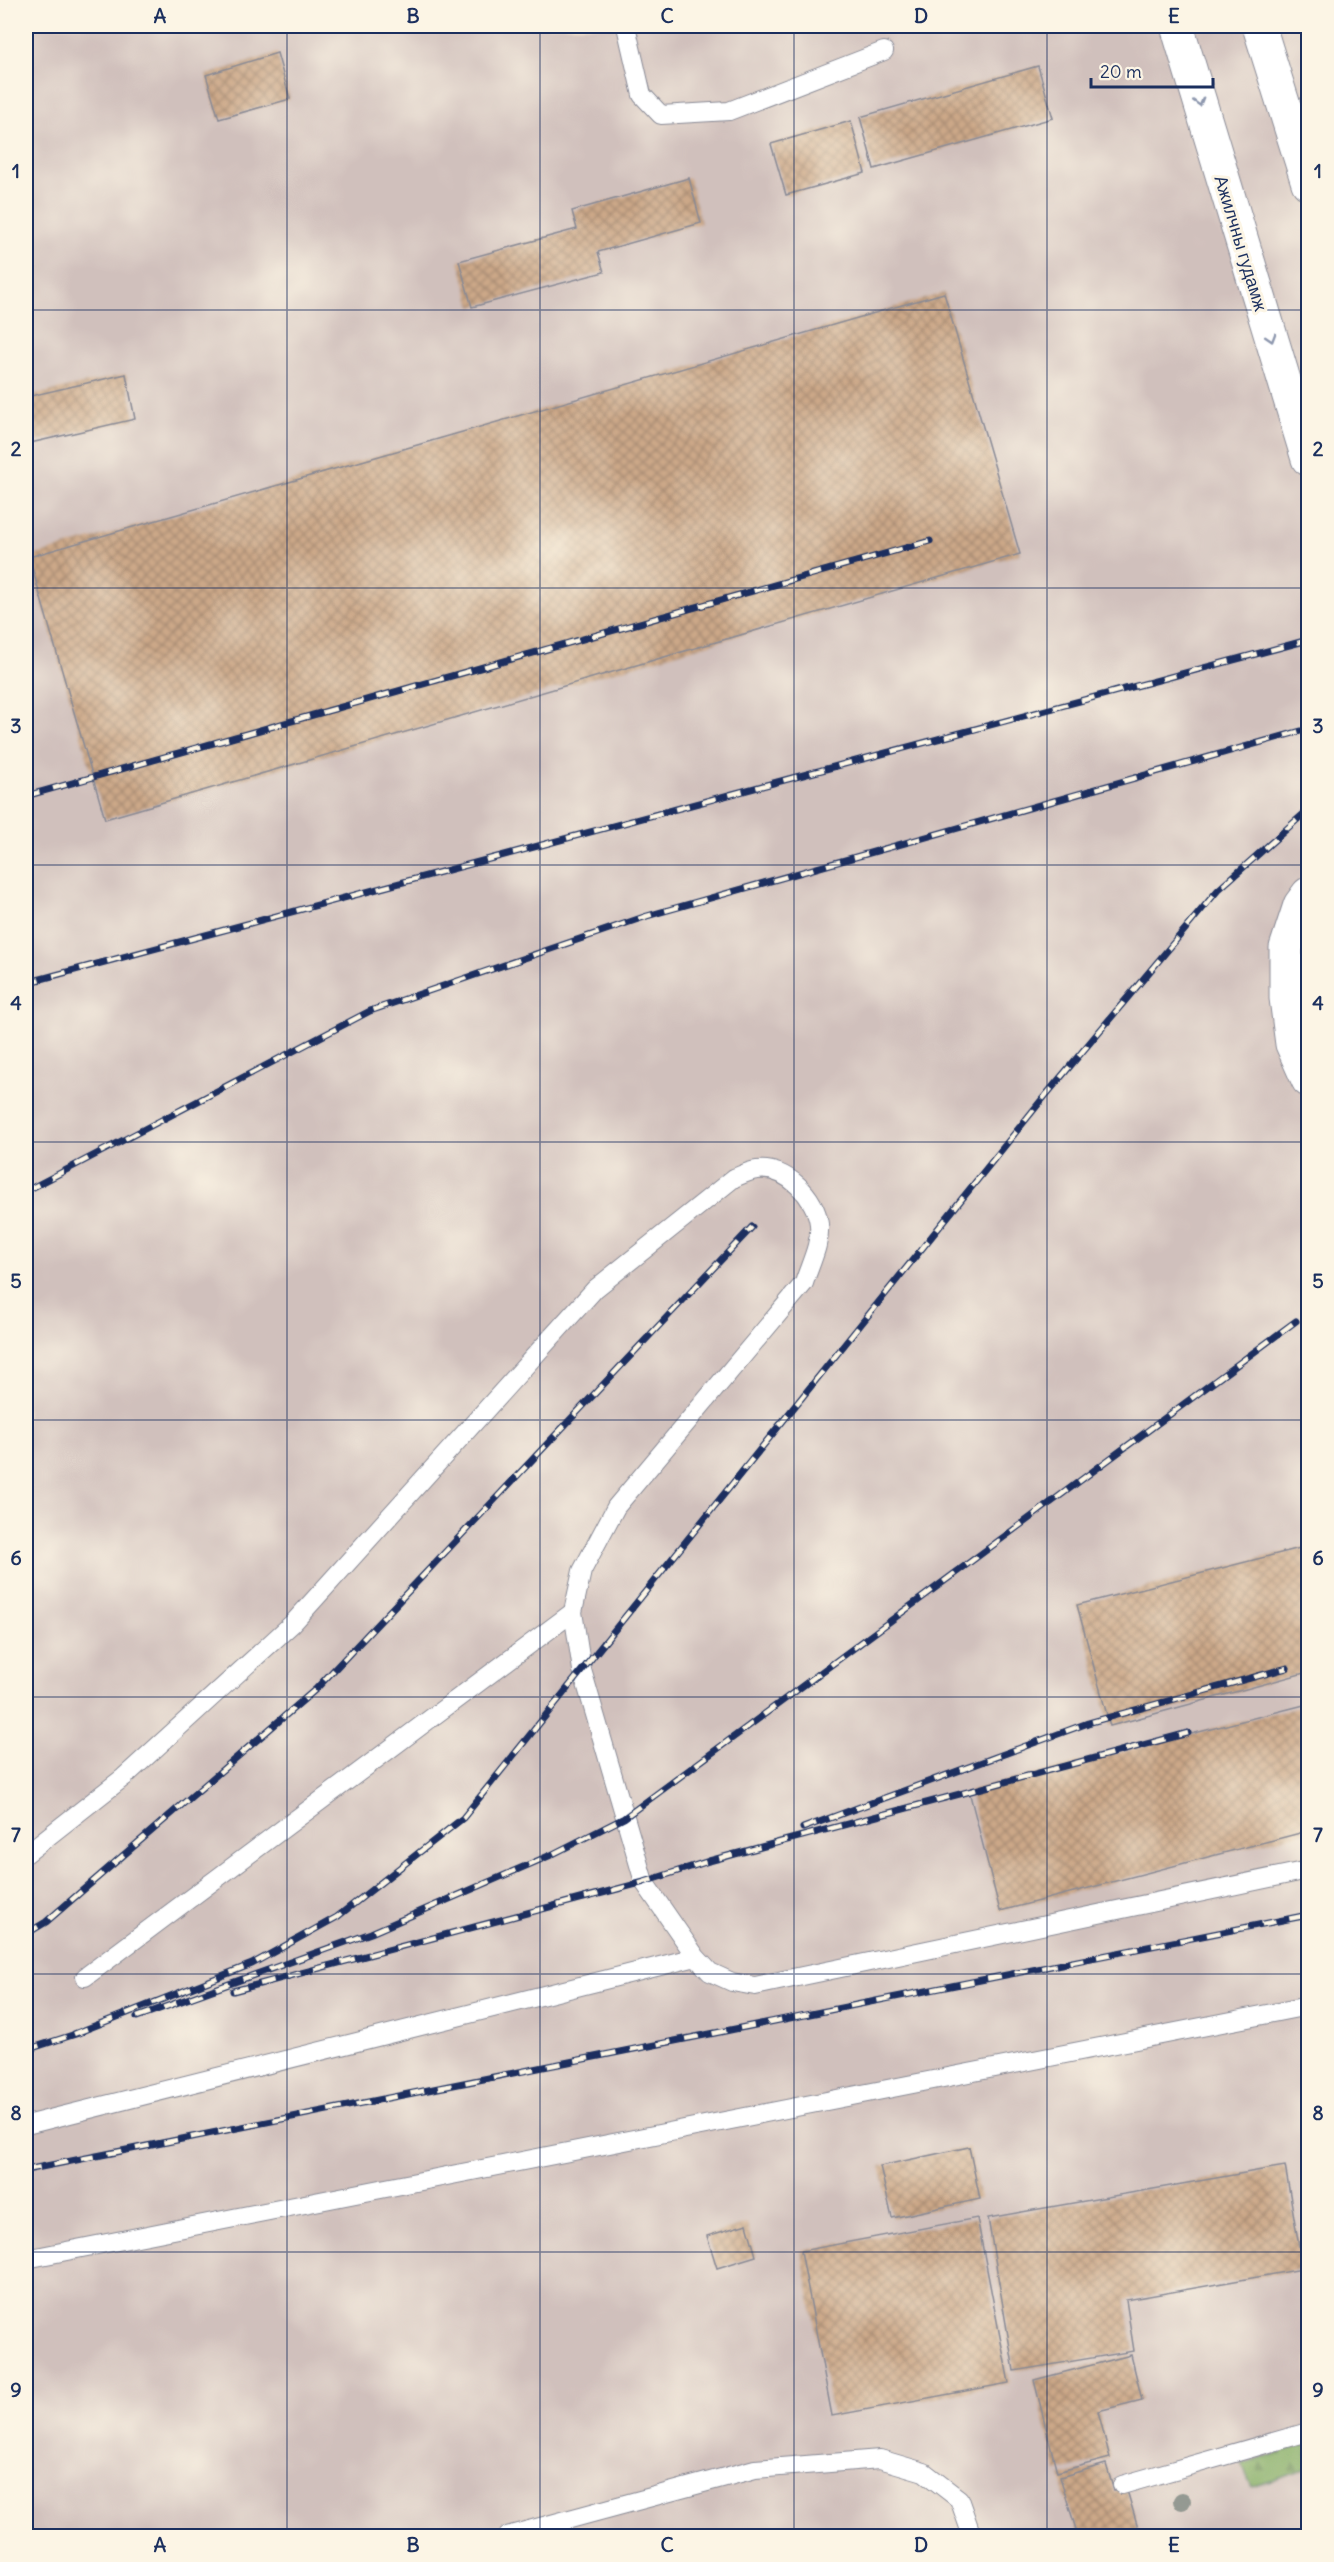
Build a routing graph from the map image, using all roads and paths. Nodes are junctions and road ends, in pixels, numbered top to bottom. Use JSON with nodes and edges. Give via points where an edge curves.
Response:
{"nodes":[{"id":1,"x":626,"y":26,"type":"edge"},
{"id":2,"x":1177,"y":26,"type":"edge"},
{"id":3,"x":1258,"y":26,"type":"edge"},
{"id":4,"x":884,"y":51,"type":"dead end"},
{"id":5,"x":1308,"y":183,"type":"edge"},
{"id":6,"x":1308,"y":459,"type":"edge"},
{"id":7,"x":1308,"y":894,"type":"edge"},
{"id":8,"x":1308,"y":1080,"type":"edge"},
{"id":9,"x":573,"y":1612,"type":"junction"},
{"id":10,"x":26,"y":1854,"type":"edge"},
{"id":11,"x":1308,"y":1870,"type":"edge"},
{"id":12,"x":696,"y":1957,"type":"junction"},
{"id":13,"x":85,"y":1977,"type":"dead end"},
{"id":14,"x":1308,"y":2006,"type":"edge"},
{"id":15,"x":26,"y":2125,"type":"edge"},
{"id":16,"x":26,"y":2259,"type":"edge"},
{"id":17,"x":1308,"y":2432,"type":"edge"},
{"id":18,"x":1122,"y":2485,"type":"dead end"},
{"id":19,"x":507,"y":2536,"type":"edge"},
{"id":20,"x":972,"y":2536,"type":"edge"}],
"edges":[{"from":1,"to":4,"type":"lane","via":[[642,95],[662,115],[729,111]]},
{"from":2,"to":6,"type":"main road","name":"Ажилчны гудамж","one_way":true},
{"from":3,"to":5,"type":"main road"},
{"from":7,"to":8,"type":"main road","via":[[1300,905],[1286,948],[1286,998],[1292,1044]]},
{"from":9,"to":10,"type":"lane","via":[[582,1571],[616,1507],[804,1283],[818,1242],[819,1223],[812,1201],[796,1183],[772,1171],[757,1170],[734,1178],[595,1289],[293,1623],[124,1777]]},
{"from":9,"to":12,"type":"lane","via":[[582,1670],[644,1882]]},
{"from":9,"to":13,"type":"lane"},
{"from":11,"to":12,"type":"lane","via":[[755,1986],[732,1982],[710,1972]]},
{"from":12,"to":15,"type":"lane"},
{"from":14,"to":16,"type":"lane"},
{"from":17,"to":18,"type":"lane"},
{"from":19,"to":20,"type":"lane","via":[[755,2469],[880,2459],[924,2472],[959,2499]]}]}
